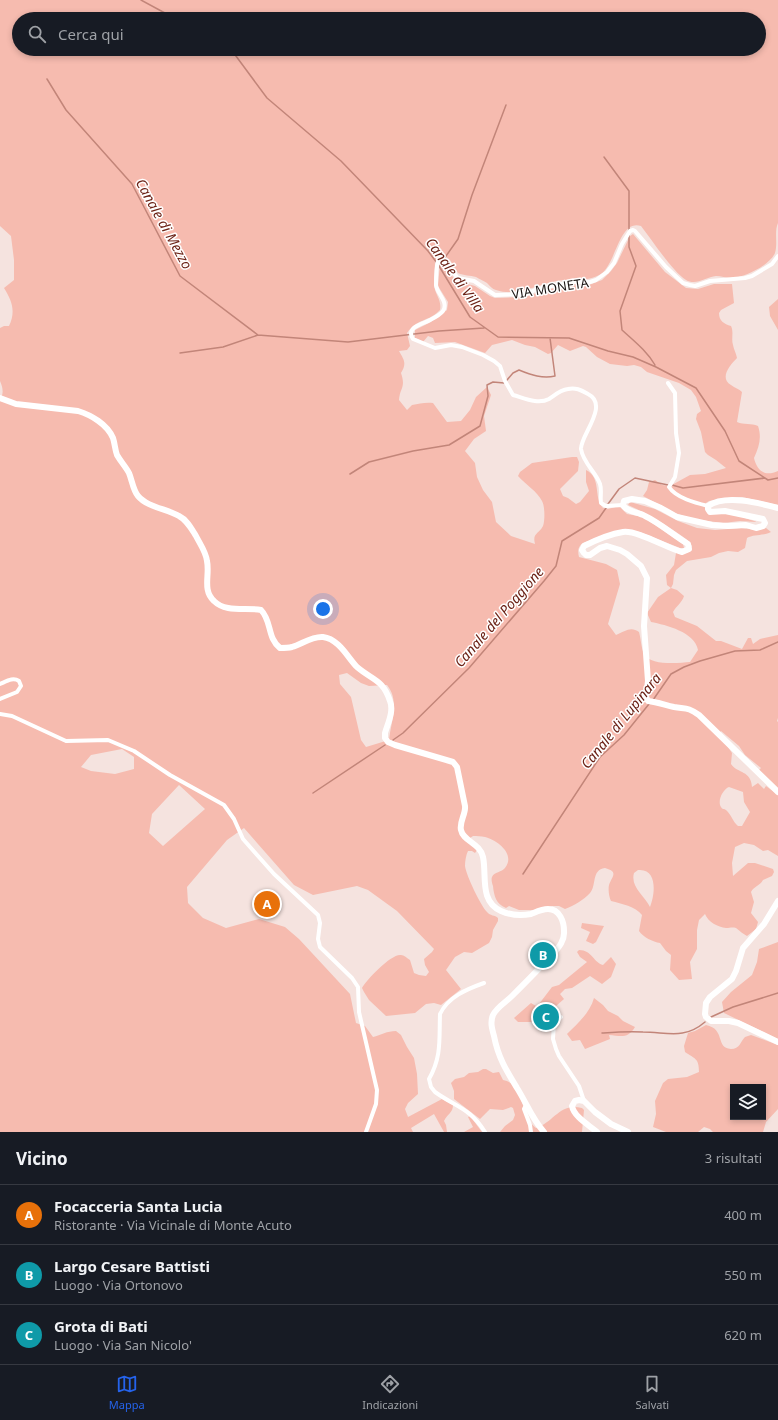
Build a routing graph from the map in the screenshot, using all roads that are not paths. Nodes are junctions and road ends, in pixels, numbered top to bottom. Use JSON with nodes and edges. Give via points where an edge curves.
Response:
{"nodes":[{"id":1,"x":778,"y":256,"type":"edge"},
{"id":2,"x":668,"y":383,"type":"dead end"},
{"id":3,"x":0,"y":398,"type":"edge"},
{"id":4,"x":623,"y":505,"type":"junction"},
{"id":5,"x":708,"y":506,"type":"junction"},
{"id":6,"x":778,"y":508,"type":"edge"},
{"id":7,"x":0,"y":684,"type":"edge"},
{"id":8,"x":0,"y":699,"type":"edge"},
{"id":9,"x":0,"y":714,"type":"edge"},
{"id":10,"x":778,"y":792,"type":"edge"},
{"id":11,"x":778,"y":901,"type":"edge"},
{"id":12,"x":484,"y":983,"type":"dead end"},
{"id":13,"x":561,"y":1017,"type":"dead end"},
{"id":14,"x":778,"y":1042,"type":"edge"},
{"id":15,"x":584,"y":1101,"type":"junction"},
{"id":16,"x":527,"y":1107,"type":"junction"},
{"id":17,"x":366,"y":1132,"type":"edge"},
{"id":18,"x":485,"y":1132,"type":"edge"},
{"id":19,"x":531,"y":1132,"type":"edge"},
{"id":20,"x":544,"y":1132,"type":"edge"},
{"id":21,"x":597,"y":1132,"type":"edge"},
{"id":22,"x":628,"y":1132,"type":"edge"}],
"edges":[{"from":1,"to":4,"type":"street","name":"VIA MONETA","via":[[772,264],[752,276],[690,285],[683,283],[666,267],[633,230],[622,244],[608,272],[596,280],[555,285],[527,294],[513,295],[495,295],[474,281],[458,278],[442,260],[438,262],[436,285],[445,306],[429,321],[416,326],[411,332],[413,339],[435,348],[451,345],[482,355],[500,366],[504,381],[513,395],[542,401],[568,388],[579,389],[593,398],[594,416],[582,444],[583,454],[600,484],[601,503],[606,506]]},
{"from":2,"to":5,"type":"street","via":[[675,393],[679,453],[670,489],[684,498]]},
{"from":3,"to":16,"type":"street","via":[[16,404],[78,411],[99,421],[110,433],[115,451],[138,496],[178,515],[190,526],[206,556],[207,589],[214,602],[229,608],[261,610],[267,619],[272,640],[280,648],[290,648],[314,638],[329,639],[346,652],[356,666],[383,686],[392,708],[385,733],[388,742],[450,760],[457,767],[466,812],[460,826],[462,834],[480,850],[489,901],[497,909],[510,914],[530,914],[549,909],[560,915],[564,930],[562,943],[497,1009],[492,1020],[501,1060]]},
{"from":4,"to":5,"type":"street","via":[[628,499],[644,501],[677,517],[712,525],[746,525],[761,528],[765,523],[763,519],[734,512],[710,512]]},
{"from":4,"to":10,"type":"street","via":[[654,521],[690,547],[688,551],[682,552],[624,532],[593,542],[584,546],[582,550],[586,555],[607,546],[620,550],[641,566],[647,578],[644,626],[648,681],[646,698],[648,701],[692,710]]},
{"from":5,"to":6,"type":"street","via":[[730,500],[749,501]]},
{"from":7,"to":8,"type":"street","via":[[16,679],[21,686],[17,692]]},
{"from":9,"to":17,"type":"street","via":[[12,716],[66,741],[108,740],[134,751],[224,805],[243,839],[274,874],[318,916],[320,947],[358,987],[359,1012],[377,1090],[376,1104]]},
{"from":11,"to":14,"type":"street","via":[[764,924],[743,948],[732,979],[710,996],[705,1014],[711,1021],[738,1022]]},
{"from":12,"to":18,"type":"street","via":[[472,987],[446,1004],[440,1014],[440,1048],[429,1079],[435,1092],[468,1112]]},
{"from":13,"to":15,"type":"street","via":[[554,1023],[553,1039],[559,1056],[579,1086]]},
{"from":15,"to":21,"type":"street","via":[[576,1101],[572,1106],[573,1110]]},
{"from":15,"to":22,"type":"street","via":[[611,1124]]},
{"from":16,"to":19,"type":"street","via":[[524,1109]]},
{"from":16,"to":20,"type":"street"}]}
